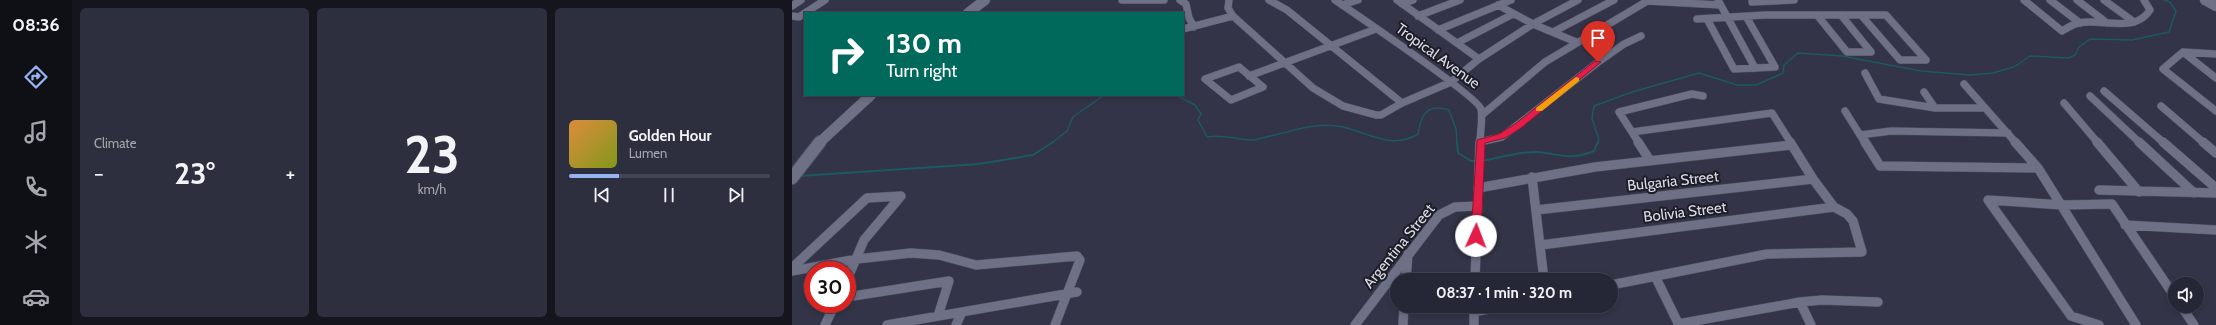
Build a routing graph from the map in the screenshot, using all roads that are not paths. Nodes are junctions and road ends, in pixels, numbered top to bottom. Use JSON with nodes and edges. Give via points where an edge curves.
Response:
{"nodes":[{"id":1,"x":825,"y":0,"type":"edge"},
{"id":2,"x":985,"y":0,"type":"edge"},
{"id":3,"x":1122,"y":0,"type":"edge"},
{"id":4,"x":1164,"y":0,"type":"edge"},
{"id":5,"x":1180,"y":0,"type":"edge"},
{"id":6,"x":1229,"y":0,"type":"edge"},
{"id":7,"x":1270,"y":0,"type":"edge"},
{"id":8,"x":1335,"y":0,"type":"edge"},
{"id":9,"x":1358,"y":0,"type":"edge"},
{"id":10,"x":1412,"y":0,"type":"edge"},
{"id":11,"x":1460,"y":0,"type":"edge"},
{"id":12,"x":1511,"y":0,"type":"edge"},
{"id":13,"x":1578,"y":0,"type":"edge"},
{"id":14,"x":1614,"y":0,"type":"edge"},
{"id":15,"x":1688,"y":0,"type":"edge"},
{"id":16,"x":1788,"y":0,"type":"edge"},
{"id":17,"x":1794,"y":0,"type":"edge"},
{"id":18,"x":2024,"y":0,"type":"edge"},
{"id":19,"x":2050,"y":0,"type":"edge"},
{"id":20,"x":2077,"y":0,"type":"edge"},
{"id":21,"x":2104,"y":0,"type":"edge"},
{"id":22,"x":2144,"y":0,"type":"edge"},
{"id":23,"x":2205,"y":0,"type":"edge"},
{"id":24,"x":1648,"y":1,"type":"edge"},
{"id":25,"x":1752,"y":1,"type":"edge"},
{"id":26,"x":1399,"y":2,"type":"edge"},
{"id":27,"x":1719,"y":3,"type":"edge"},
{"id":28,"x":1681,"y":4,"type":"junction"},
{"id":29,"x":1342,"y":5,"type":"junction"},
{"id":30,"x":1498,"y":5,"type":"junction"},
{"id":31,"x":2216,"y":6,"type":"edge"},
{"id":32,"x":807,"y":12,"type":"edge"},
{"id":33,"x":969,"y":12,"type":"edge"},
{"id":34,"x":804,"y":14,"type":"edge"},
{"id":35,"x":1513,"y":14,"type":"junction"},
{"id":36,"x":1817,"y":15,"type":"junction"},
{"id":37,"x":1841,"y":15,"type":"junction"},
{"id":38,"x":1861,"y":15,"type":"junction"},
{"id":39,"x":792,"y":16,"type":"edge"},
{"id":40,"x":1233,"y":16,"type":"junction"},
{"id":41,"x":1418,"y":16,"type":"junction"},
{"id":42,"x":1758,"y":17,"type":"junction"},
{"id":43,"x":1726,"y":18,"type":"junction"},
{"id":44,"x":1746,"y":18,"type":"junction"},
{"id":45,"x":1707,"y":19,"type":"junction"},
{"id":46,"x":1696,"y":20,"type":"dead end"},
{"id":47,"x":2134,"y":22,"type":"junction"},
{"id":48,"x":2080,"y":23,"type":"junction"},
{"id":49,"x":2107,"y":23,"type":"junction"},
{"id":50,"x":1533,"y":24,"type":"junction"},
{"id":51,"x":1194,"y":27,"type":"junction"},
{"id":52,"x":1376,"y":29,"type":"junction"},
{"id":53,"x":1184,"y":30,"type":"edge"},
{"id":54,"x":1438,"y":30,"type":"junction"},
{"id":55,"x":1553,"y":32,"type":"junction"},
{"id":56,"x":1641,"y":36,"type":"dead end"},
{"id":57,"x":1576,"y":42,"type":"junction"},
{"id":58,"x":1457,"y":43,"type":"junction"},
{"id":59,"x":1330,"y":46,"type":"junction"},
{"id":60,"x":2183,"y":52,"type":"junction"},
{"id":61,"x":2216,"y":54,"type":"edge"},
{"id":62,"x":1479,"y":59,"type":"junction"},
{"id":63,"x":1286,"y":62,"type":"junction"},
{"id":64,"x":1755,"y":68,"type":"junction"},
{"id":65,"x":1865,"y":73,"type":"dead end"},
{"id":66,"x":1249,"y":76,"type":"junction"},
{"id":67,"x":2216,"y":78,"type":"edge"},
{"id":68,"x":1451,"y":82,"type":"junction"},
{"id":69,"x":1964,"y":84,"type":"dead end"},
{"id":70,"x":2104,"y":91,"type":"dead end"},
{"id":71,"x":1924,"y":92,"type":"dead end"},
{"id":72,"x":869,"y":96,"type":"edge"},
{"id":73,"x":1704,"y":96,"type":"dead end"},
{"id":74,"x":2090,"y":96,"type":"dead end"},
{"id":75,"x":1402,"y":103,"type":"junction"},
{"id":76,"x":2064,"y":103,"type":"dead end"},
{"id":77,"x":2161,"y":106,"type":"dead end"},
{"id":78,"x":1935,"y":108,"type":"junction"},
{"id":79,"x":1985,"y":108,"type":"junction"},
{"id":80,"x":1845,"y":111,"type":"dead end"},
{"id":81,"x":2216,"y":112,"type":"edge"},
{"id":82,"x":1482,"y":115,"type":"junction"},
{"id":83,"x":1632,"y":132,"type":"junction"},
{"id":84,"x":2008,"y":133,"type":"junction"},
{"id":85,"x":1860,"y":136,"type":"junction"},
{"id":86,"x":1480,"y":142,"type":"junction"},
{"id":87,"x":1791,"y":145,"type":"junction"},
{"id":88,"x":2216,"y":153,"type":"edge"},
{"id":89,"x":1649,"y":159,"type":"junction"},
{"id":90,"x":2038,"y":168,"type":"junction"},
{"id":91,"x":1532,"y":177,"type":"junction"},
{"id":92,"x":792,"y":178,"type":"edge"},
{"id":93,"x":1813,"y":179,"type":"junction"},
{"id":94,"x":1478,"y":188,"type":"junction"},
{"id":95,"x":2216,"y":188,"type":"edge"},
{"id":96,"x":2099,"y":190,"type":"dead end"},
{"id":97,"x":2139,"y":192,"type":"junction"},
{"id":98,"x":2194,"y":193,"type":"junction"},
{"id":99,"x":2216,"y":193,"type":"edge"},
{"id":100,"x":2063,"y":205,"type":"junction"},
{"id":101,"x":1478,"y":206,"type":"junction"},
{"id":102,"x":1834,"y":207,"type":"junction"},
{"id":103,"x":1536,"y":210,"type":"junction"},
{"id":104,"x":2125,"y":225,"type":"junction"},
{"id":105,"x":2216,"y":230,"type":"edge"},
{"id":106,"x":1541,"y":245,"type":"junction"},
{"id":107,"x":1408,"y":254,"type":"junction"},
{"id":108,"x":857,"y":259,"type":"junction"},
{"id":109,"x":792,"y":270,"type":"edge"},
{"id":110,"x":1407,"y":273,"type":"edge"},
{"id":111,"x":1475,"y":273,"type":"edge"},
{"id":112,"x":1543,"y":273,"type":"edge"},
{"id":113,"x":1655,"y":276,"type":"junction"},
{"id":114,"x":1618,"y":284,"type":"edge"},
{"id":115,"x":2168,"y":287,"type":"edge"},
{"id":116,"x":1072,"y":293,"type":"junction"},
{"id":117,"x":856,"y":296,"type":"edge"},
{"id":118,"x":1800,"y":302,"type":"junction"},
{"id":119,"x":1878,"y":302,"type":"dead end"},
{"id":120,"x":962,"y":312,"type":"junction"},
{"id":121,"x":831,"y":313,"type":"edge"},
{"id":122,"x":1404,"y":313,"type":"edge"},
{"id":123,"x":1474,"y":313,"type":"edge"},
{"id":124,"x":2186,"y":313,"type":"edge"},
{"id":125,"x":938,"y":316,"type":"junction"},
{"id":126,"x":1678,"y":324,"type":"edge"},
{"id":127,"x":825,"y":325,"type":"edge"},
{"id":128,"x":887,"y":325,"type":"edge"},
{"id":129,"x":956,"y":325,"type":"edge"},
{"id":130,"x":1055,"y":325,"type":"edge"},
{"id":131,"x":1355,"y":325,"type":"edge"},
{"id":132,"x":1403,"y":325,"type":"edge"},
{"id":133,"x":1474,"y":325,"type":"edge"},
{"id":134,"x":1811,"y":325,"type":"edge"},
{"id":135,"x":2099,"y":325,"type":"edge"},
{"id":136,"x":2136,"y":325,"type":"edge"},
{"id":137,"x":2194,"y":325,"type":"edge"}],
"edges":[{"from":1,"to":32,"type":"street"},
{"from":2,"to":33,"type":"street"},
{"from":3,"to":4,"type":"street"},
{"from":5,"to":51,"type":"street","via":[[1186,4]]},
{"from":6,"to":40,"type":"street","via":[[1228,8]]},
{"from":7,"to":59,"type":"street","via":[[1287,10]]},
{"from":8,"to":29,"type":"street","name":"Tropical Avenue"},
{"from":9,"to":29,"type":"street"},
{"from":10,"to":26,"type":"street"},
{"from":11,"to":41,"type":"street"},
{"from":12,"to":30,"type":"street"},
{"from":13,"to":50,"type":"street"},
{"from":14,"to":55,"type":"street"},
{"from":15,"to":28,"type":"street"},
{"from":16,"to":17,"type":"street"},
{"from":16,"to":25,"type":"street"},
{"from":18,"to":48,"type":"street","via":[[2062,31]]},
{"from":19,"to":48,"type":"street"},
{"from":20,"to":49,"type":"street"},
{"from":21,"to":47,"type":"street"},
{"from":22,"to":47,"type":"street","via":[[2150,10],[2148,15]]},
{"from":23,"to":31,"type":"street"},
{"from":24,"to":28,"type":"street"},
{"from":24,"to":57,"type":"street"},
{"from":25,"to":42,"type":"street"},
{"from":26,"to":41,"type":"street"},
{"from":27,"to":28,"type":"street"},
{"from":27,"to":43,"type":"street"},
{"from":29,"to":52,"type":"street","name":"Tropical Avenue"},
{"from":30,"to":35,"type":"street"},
{"from":30,"to":54,"type":"street"},
{"from":34,"to":39,"type":"street","via":[[799,17]]},
{"from":35,"to":50,"type":"street"},
{"from":35,"to":58,"type":"street"},
{"from":36,"to":37,"type":"street"},
{"from":36,"to":37,"type":"street","via":[[1847,52],[1871,52]]},
{"from":36,"to":42,"type":"street"},
{"from":37,"to":38,"type":"street"},
{"from":38,"to":38,"type":"street","via":[[1886,15],[1926,60],[1900,60]]},
{"from":40,"to":51,"type":"street"},
{"from":40,"to":63,"type":"street"},
{"from":41,"to":54,"type":"street"},
{"from":42,"to":44,"type":"street"},
{"from":43,"to":44,"type":"street"},
{"from":43,"to":45,"type":"street"},
{"from":43,"to":64,"type":"street"},
{"from":44,"to":64,"type":"street","via":[[1774,67]]},
{"from":45,"to":46,"type":"street"},
{"from":45,"to":64,"type":"street","via":[[1734,69]]},
{"from":47,"to":49,"type":"street"},
{"from":48,"to":49,"type":"street"},
{"from":50,"to":55,"type":"street"},
{"from":50,"to":62,"type":"street"},
{"from":51,"to":53,"type":"street"},
{"from":52,"to":59,"type":"street"},
{"from":52,"to":68,"type":"street","name":"Tropical Avenue"},
{"from":54,"to":58,"type":"street"},
{"from":55,"to":57,"type":"street"},
{"from":56,"to":86,"type":"street","via":[[1598,62],[1518,126],[1502,136]]},
{"from":57,"to":82,"type":"street","via":[[1545,62]]},
{"from":58,"to":62,"type":"street"},
{"from":59,"to":63,"type":"street"},
{"from":59,"to":75,"type":"street"},
{"from":60,"to":61,"type":"street"},
{"from":60,"to":67,"type":"street"},
{"from":60,"to":81,"type":"street","via":[[2163,69]]},
{"from":62,"to":68,"type":"street"},
{"from":63,"to":66,"type":"street"},
{"from":63,"to":75,"type":"street","via":[[1313,88],[1343,106],[1381,115]]},
{"from":65,"to":78,"type":"street","via":[[1879,99]]},
{"from":66,"to":66,"type":"street","via":[[1263,88],[1231,100],[1205,79],[1239,68]]},
{"from":68,"to":75,"type":"street"},
{"from":68,"to":82,"type":"street","name":"Tropical Avenue","via":[[1477,103]]},
{"from":69,"to":79,"type":"street"},
{"from":70,"to":95,"type":"street"},
{"from":71,"to":78,"type":"street"},
{"from":72,"to":92,"type":"street","via":[[822,139]]},
{"from":73,"to":83,"type":"street","via":[[1692,94],[1619,112]]},
{"from":74,"to":98,"type":"street"},
{"from":76,"to":97,"type":"street"},
{"from":77,"to":88,"type":"street"},
{"from":78,"to":79,"type":"street"},
{"from":79,"to":84,"type":"street"},
{"from":80,"to":85,"type":"street"},
{"from":82,"to":86,"type":"street"},
{"from":83,"to":87,"type":"street","via":[[1772,113]]},
{"from":83,"to":89,"type":"street"},
{"from":84,"to":85,"type":"street","via":[[1891,132]]},
{"from":84,"to":90,"type":"street"},
{"from":85,"to":90,"type":"street","via":[[1880,166]]},
{"from":86,"to":94,"type":"street"},
{"from":87,"to":89,"type":"street"},
{"from":87,"to":93,"type":"street"},
{"from":89,"to":91,"type":"street"},
{"from":90,"to":100,"type":"street"},
{"from":91,"to":94,"type":"street"},
{"from":91,"to":103,"type":"street"},
{"from":93,"to":102,"type":"street"},
{"from":93,"to":103,"type":"street","name":"Bulgaria Street"},
{"from":94,"to":101,"type":"street"},
{"from":96,"to":97,"type":"street"},
{"from":97,"to":98,"type":"street"},
{"from":98,"to":99,"type":"street"},
{"from":100,"to":104,"type":"street","via":[[2112,204]]},
{"from":100,"to":135,"type":"street","via":[[1988,200],[2071,316]]},
{"from":100,"to":136,"type":"street"},
{"from":101,"to":107,"type":"street","name":"Argentina Street","via":[[1455,207],[1443,211]]},
{"from":101,"to":111,"type":"street"},
{"from":102,"to":106,"type":"street","name":"Bolivia Street"},
{"from":102,"to":113,"type":"street","via":[[1847,214],[1853,221],[1862,252],[1766,254]]},
{"from":103,"to":106,"type":"street"},
{"from":104,"to":105,"type":"street"},
{"from":104,"to":115,"type":"street"},
{"from":106,"to":112,"type":"street"},
{"from":107,"to":110,"type":"street"},
{"from":107,"to":131,"type":"street","name":"Argentina Street"},
{"from":108,"to":109,"type":"street"},
{"from":108,"to":109,"type":"street","via":[[864,240],[901,196],[867,198]]},
{"from":108,"to":116,"type":"street","via":[[911,253],[939,255],[976,265],[1077,256],[1080,260]]},
{"from":113,"to":114,"type":"street"},
{"from":113,"to":126,"type":"street"},
{"from":116,"to":120,"type":"street"},
{"from":116,"to":130,"type":"street"},
{"from":117,"to":125,"type":"street","via":[[948,281]]},
{"from":118,"to":119,"type":"street"},
{"from":118,"to":126,"type":"street"},
{"from":118,"to":134,"type":"street"},
{"from":120,"to":125,"type":"street"},
{"from":120,"to":129,"type":"street"},
{"from":121,"to":127,"type":"street"},
{"from":122,"to":132,"type":"street"},
{"from":123,"to":133,"type":"street"},
{"from":124,"to":137,"type":"street"},
{"from":125,"to":128,"type":"street"}]}
